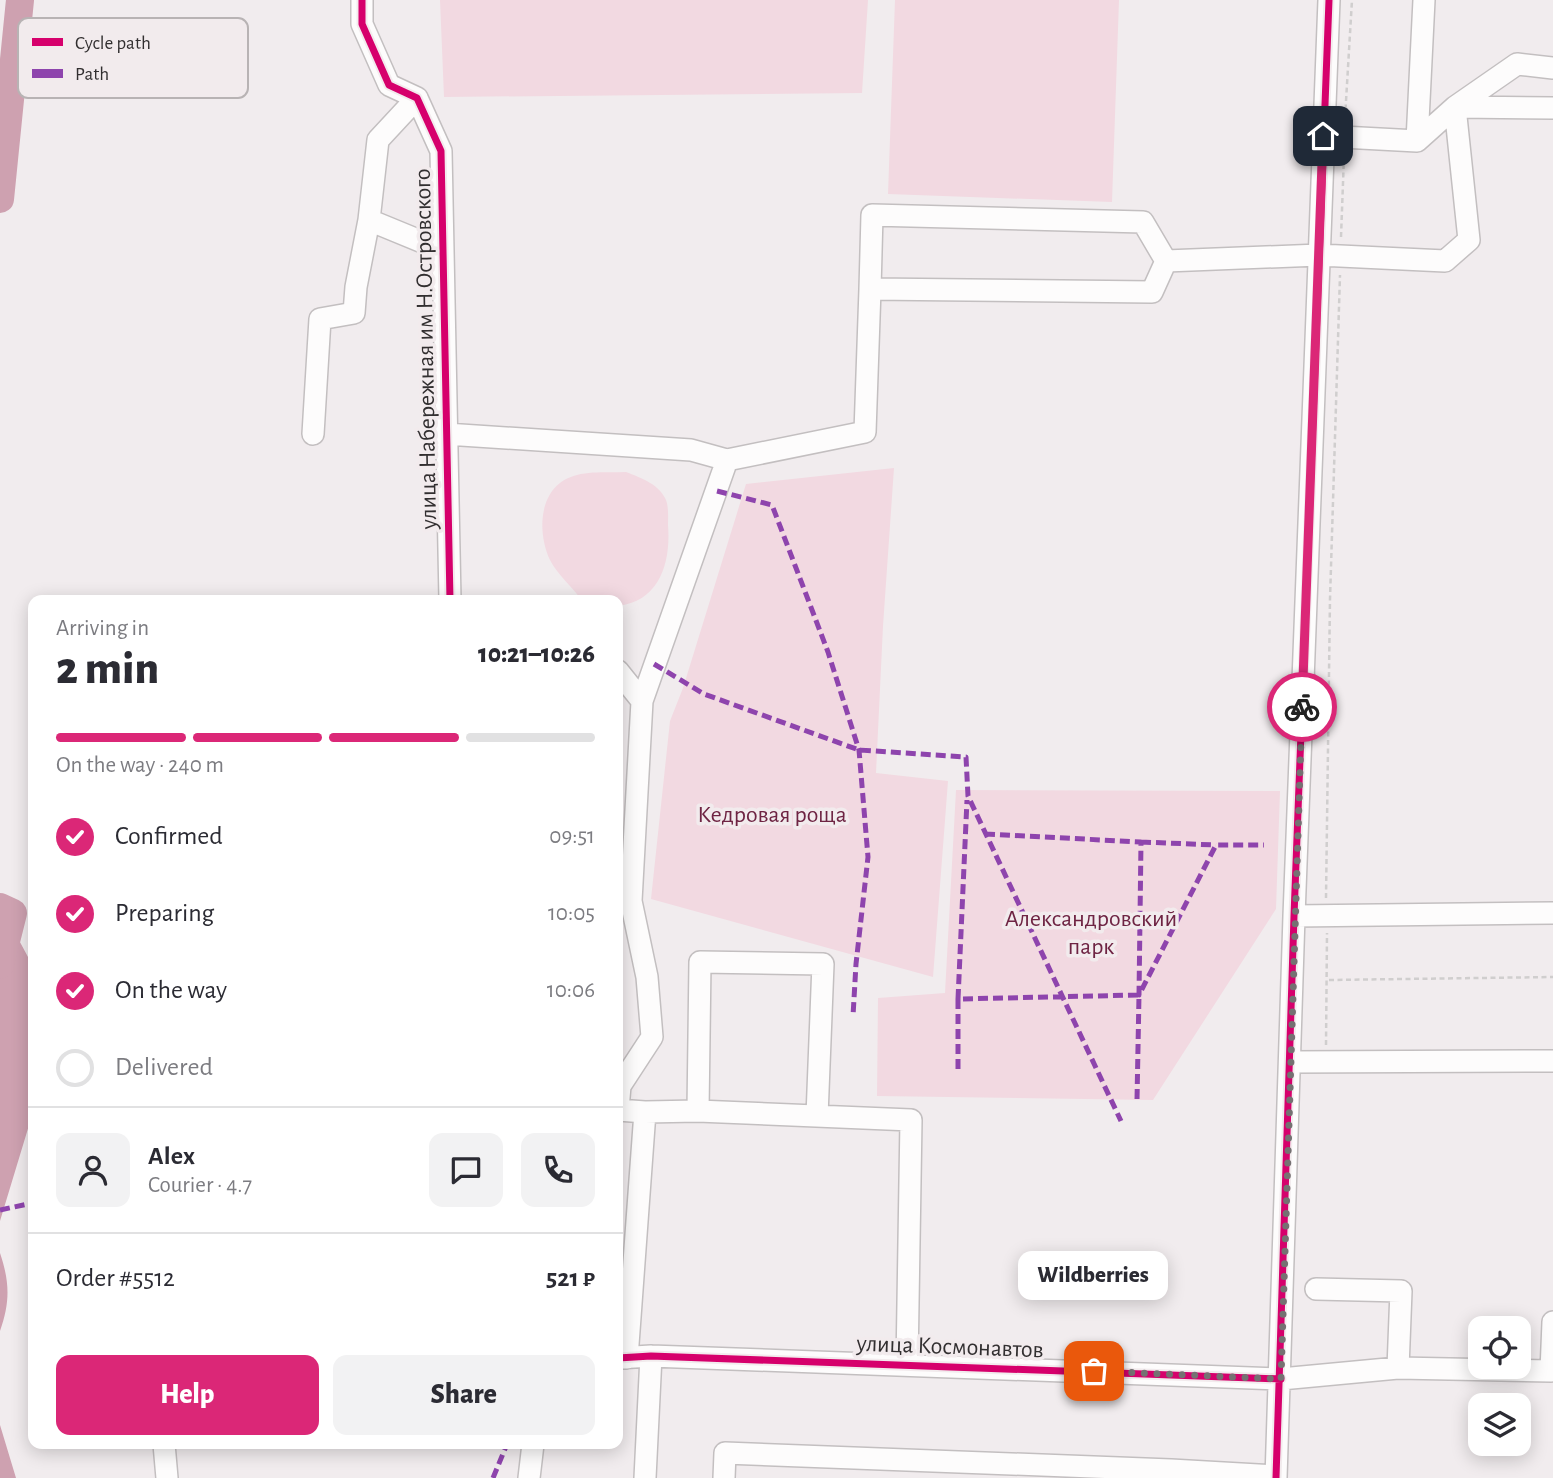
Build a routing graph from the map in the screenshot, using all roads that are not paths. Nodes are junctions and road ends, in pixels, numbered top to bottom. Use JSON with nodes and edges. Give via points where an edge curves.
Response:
{"nodes":[{"id":1,"x":362,"y":0,"type":"edge"},
{"id":2,"x":1329,"y":0,"type":"edge"},
{"id":3,"x":1424,"y":0,"type":"edge"},
{"id":4,"x":1553,"y":68,"type":"edge"},
{"id":5,"x":417,"y":98,"type":"junction"},
{"id":6,"x":1455,"y":107,"type":"junction"},
{"id":7,"x":1553,"y":108,"type":"edge"},
{"id":8,"x":1334,"y":136,"type":"junction"},
{"id":9,"x":1417,"y":141,"type":"junction"},
{"id":10,"x":369,"y":220,"type":"junction"},
{"id":11,"x":442,"y":250,"type":"junction"},
{"id":12,"x":1319,"y":255,"type":"junction"},
{"id":13,"x":1166,"y":261,"type":"junction"},
{"id":14,"x":870,"y":289,"type":"junction"},
{"id":15,"x":446,"y":434,"type":"junction"},
{"id":16,"x":313,"y":435,"type":"dead end"},
{"id":17,"x":727,"y":460,"type":"junction"},
{"id":18,"x":450,"y":595,"type":"edge"},
{"id":19,"x":623,"y":677,"type":"edge"},
{"id":20,"x":642,"y":701,"type":"junction"},
{"id":21,"x":1553,"y":914,"type":"edge"},
{"id":22,"x":1294,"y":916,"type":"junction"},
{"id":23,"x":1553,"y":1061,"type":"edge"},
{"id":24,"x":1290,"y":1062,"type":"junction"},
{"id":25,"x":625,"y":1066,"type":"edge"},
{"id":26,"x":623,"y":1110,"type":"edge"},
{"id":27,"x":698,"y":1111,"type":"junction"},
{"id":28,"x":646,"y":1112,"type":"junction"},
{"id":29,"x":817,"y":1116,"type":"junction"},
{"id":30,"x":1316,"y":1289,"type":"dead end"},
{"id":31,"x":1553,"y":1322,"type":"edge"},
{"id":32,"x":651,"y":1356,"type":"junction"},
{"id":33,"x":623,"y":1358,"type":"edge"},
{"id":34,"x":906,"y":1364,"type":"junction"},
{"id":35,"x":1398,"y":1368,"type":"junction"},
{"id":36,"x":1281,"y":1379,"type":"junction"},
{"id":37,"x":164,"y":1449,"type":"edge"},
{"id":38,"x":532,"y":1449,"type":"edge"},
{"id":39,"x":1170,"y":1474,"type":"edge"},
{"id":40,"x":1276,"y":1477,"type":"edge"},
{"id":41,"x":167,"y":1478,"type":"edge"},
{"id":42,"x":529,"y":1478,"type":"edge"},
{"id":43,"x":645,"y":1478,"type":"edge"},
{"id":44,"x":724,"y":1478,"type":"edge"}],
"edges":[{"from":1,"to":5,"type":"street","via":[[362,24],[388,85]]},
{"from":2,"to":8,"type":"street"},
{"from":3,"to":9,"type":"street"},
{"from":4,"to":6,"type":"street","via":[[1517,64]]},
{"from":5,"to":10,"type":"street","via":[[378,140]]},
{"from":5,"to":11,"type":"street","name":"улица Набережная им Н.Островского","via":[[442,151]]},
{"from":6,"to":7,"type":"street"},
{"from":6,"to":9,"type":"street"},
{"from":6,"to":12,"type":"street","via":[[1469,240],[1445,261]]},
{"from":8,"to":9,"type":"street"},
{"from":8,"to":12,"type":"street"},
{"from":10,"to":11,"type":"street"},
{"from":10,"to":16,"type":"street","via":[[354,313],[320,319]]},
{"from":11,"to":15,"type":"street","name":"улица Набережная им Н.Островского"},
{"from":12,"to":13,"type":"street"},
{"from":12,"to":22,"type":"street"},
{"from":13,"to":14,"type":"street","via":[[1152,292]]},
{"from":13,"to":14,"type":"street","via":[[1143,222],[872,215]]},
{"from":14,"to":17,"type":"street","via":[[866,432]]},
{"from":15,"to":17,"type":"street","via":[[691,450]]},
{"from":15,"to":18,"type":"street","name":"улица Набережная им Н.Островского"},
{"from":17,"to":20,"type":"street"},
{"from":19,"to":20,"type":"street"},
{"from":20,"to":25,"type":"street","via":[[631,901],[647,977],[652,1037]]},
{"from":21,"to":22,"type":"street"},
{"from":22,"to":24,"type":"street"},
{"from":23,"to":24,"type":"street"},
{"from":24,"to":36,"type":"street"},
{"from":26,"to":28,"type":"street"},
{"from":27,"to":28,"type":"street"},
{"from":27,"to":29,"type":"street"},
{"from":27,"to":29,"type":"street","via":[[700,962],[823,964]]},
{"from":28,"to":33,"type":"street"},
{"from":29,"to":34,"type":"street","via":[[911,1119]]},
{"from":30,"to":35,"type":"street","via":[[1401,1291]]},
{"from":31,"to":35,"type":"street","name":"улица Космонавтов","via":[[1551,1371]]},
{"from":32,"to":33,"type":"street","name":"улица Космонавтов"},
{"from":32,"to":34,"type":"street","name":"улица Космонавтов"},
{"from":32,"to":43,"type":"street"},
{"from":34,"to":36,"type":"street","name":"улица Космонавтов"},
{"from":35,"to":36,"type":"street","name":"улица Космонавтов"},
{"from":36,"to":40,"type":"street"},
{"from":37,"to":41,"type":"street"},
{"from":38,"to":42,"type":"street"},
{"from":39,"to":40,"type":"street"},
{"from":39,"to":44,"type":"street","via":[[725,1453]]}]}
